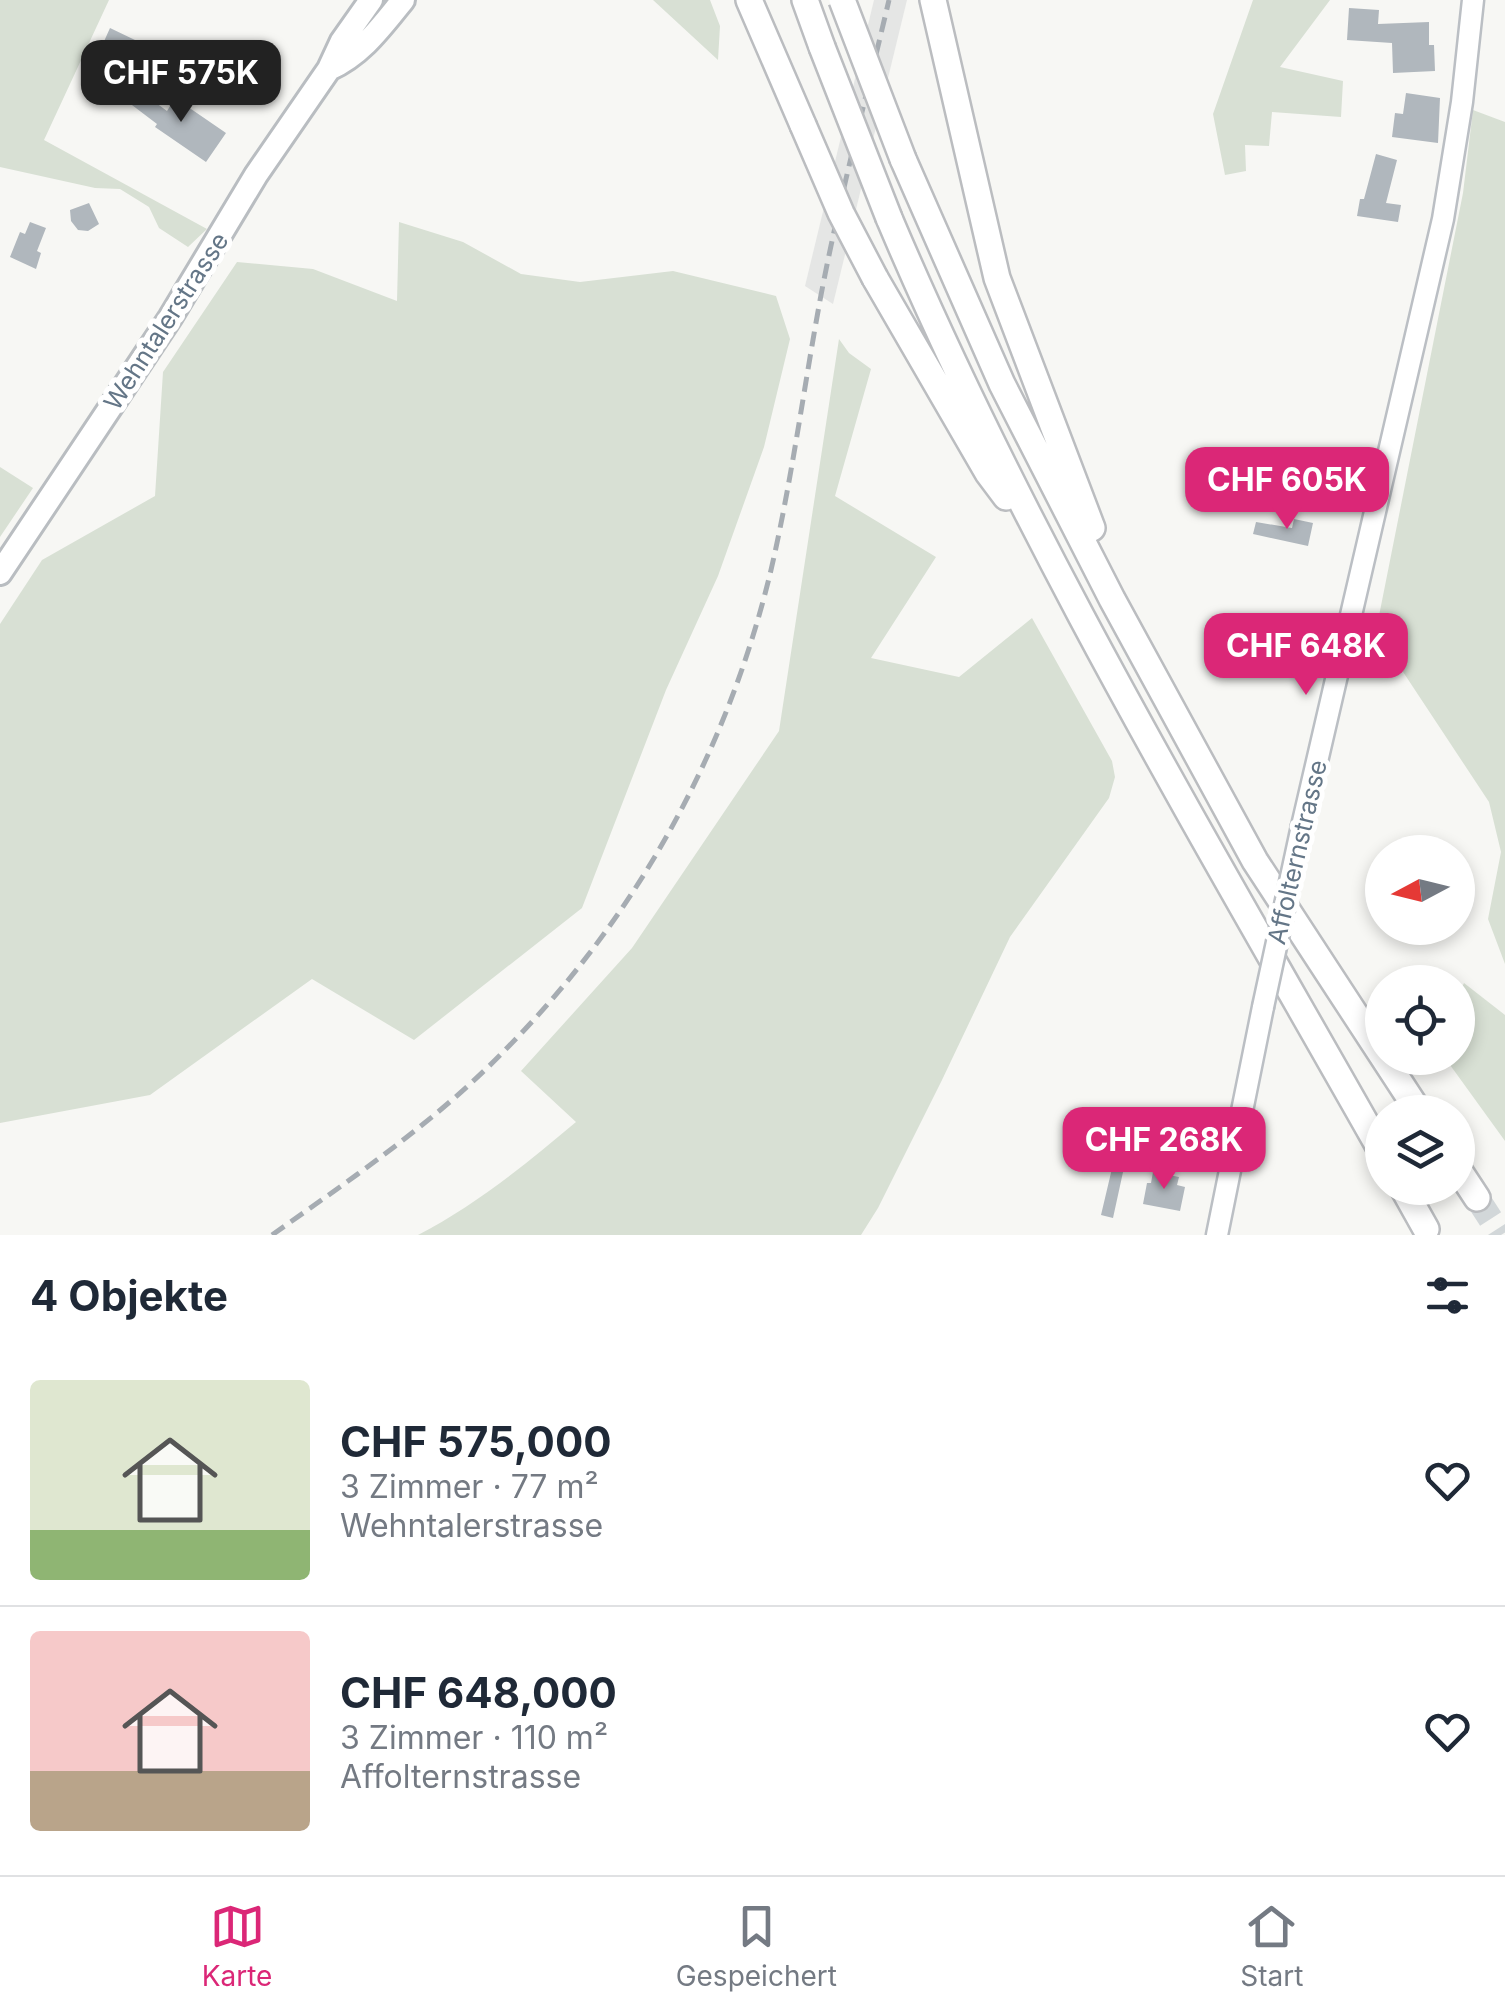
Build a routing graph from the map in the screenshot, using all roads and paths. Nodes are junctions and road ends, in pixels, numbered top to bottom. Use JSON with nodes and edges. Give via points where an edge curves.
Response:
{"nodes":[{"id":1,"x":371,"y":0,"type":"edge"},
{"id":2,"x":403,"y":0,"type":"edge"},
{"id":3,"x":749,"y":0,"type":"edge"},
{"id":4,"x":805,"y":0,"type":"edge"},
{"id":5,"x":842,"y":0,"type":"edge"},
{"id":6,"x":1473,"y":0,"type":"edge"},
{"id":7,"x":935,"y":8,"type":"edge"},
{"id":8,"x":329,"y":69,"type":"junction"},
{"id":9,"x":1047,"y":551,"type":"junction"},
{"id":10,"x":0,"y":573,"type":"edge"},
{"id":11,"x":1164,"y":693,"type":"junction"},
{"id":12,"x":1408,"y":1095,"type":"edge"},
{"id":13,"x":1365,"y":1122,"type":"edge"},
{"id":14,"x":1475,"y":1195,"type":"edge"},
{"id":15,"x":1477,"y":1198,"type":"tunnel mouth"},
{"id":16,"x":1413,"y":1205,"type":"edge"},
{"id":17,"x":1426,"y":1228,"type":"dead end"},
{"id":18,"x":1217,"y":1235,"type":"edge"}],
"edges":[{"from":1,"to":8,"type":"main road","name":"Wehntalerstrasse"},
{"from":2,"to":8,"type":"main road","name":"Wehntalerstrasse","via":[[368,43]]},
{"from":3,"to":9,"type":"highway","bridge":true,"via":[[875,278],[988,473]]},
{"from":4,"to":9,"type":"highway","bridge":true,"via":[[889,218]]},
{"from":5,"to":11,"type":"highway","bridge":true,"via":[[902,159],[1002,384]]},
{"from":6,"to":18,"type":"street","name":"Affolternstrasse","bridge":true,"via":[[1443,218],[1302,826]]},
{"from":7,"to":11,"type":"highway","via":[[997,278],[1071,478]]},
{"from":8,"to":10,"type":"main road","name":"Wehntalerstrasse"},
{"from":9,"to":13,"type":"highway"},
{"from":11,"to":12,"type":"highway","via":[[1255,861]]},
{"from":14,"to":15,"type":"highway"},
{"from":16,"to":17,"type":"highway"}]}
